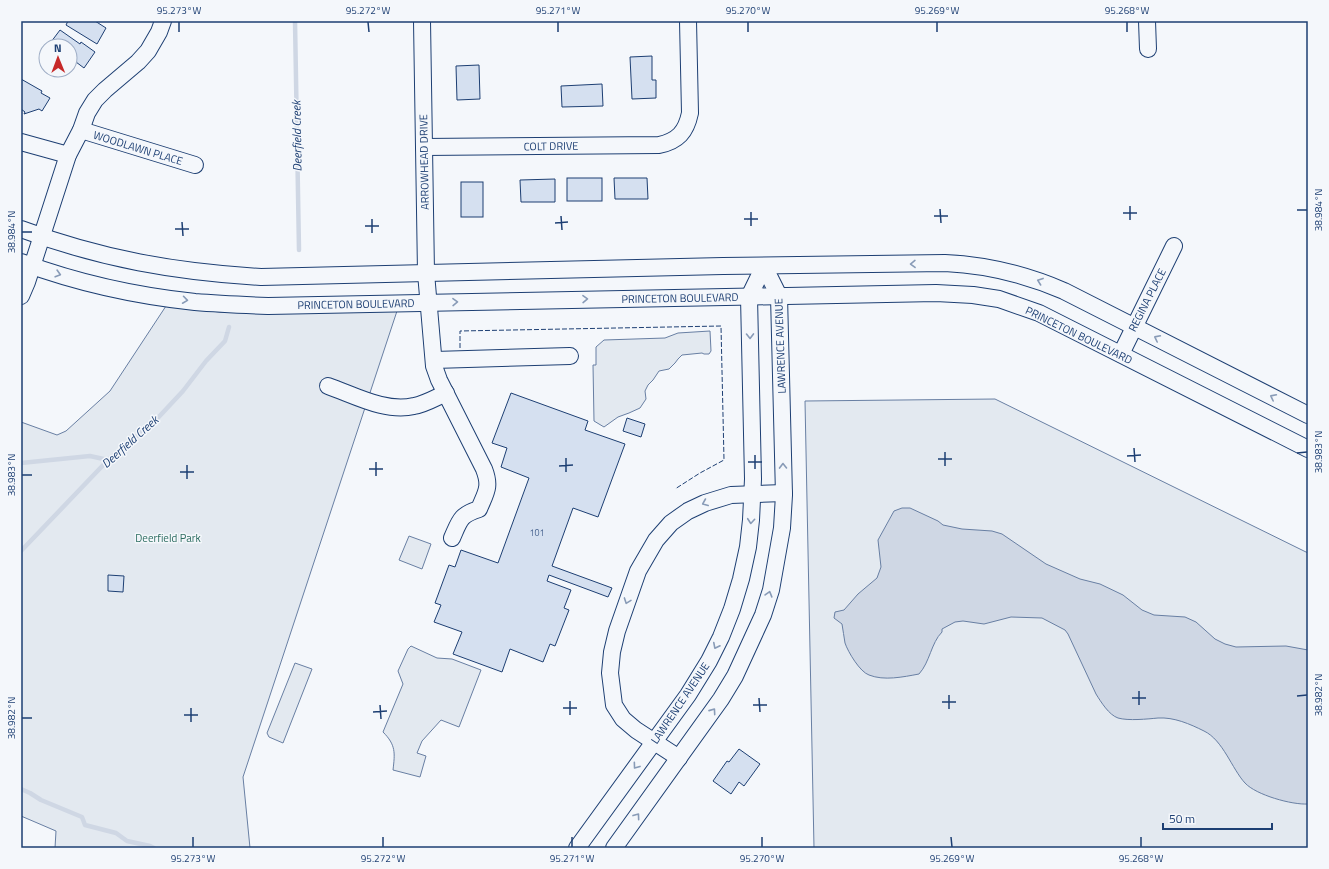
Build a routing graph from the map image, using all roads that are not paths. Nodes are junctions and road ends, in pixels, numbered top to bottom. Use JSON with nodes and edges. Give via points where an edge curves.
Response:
{"nodes":[{"id":1,"x":163,"y":21,"type":"edge"},
{"id":2,"x":422,"y":21,"type":"edge"},
{"id":3,"x":688,"y":21,"type":"edge"},
{"id":4,"x":1147,"y":21,"type":"edge"},
{"id":5,"x":1148,"y":49,"type":"dead end"},
{"id":6,"x":81,"y":130,"type":"junction"},
{"id":7,"x":21,"y":142,"type":"edge"},
{"id":8,"x":424,"y":147,"type":"junction"},
{"id":9,"x":68,"y":155,"type":"junction"},
{"id":10,"x":195,"y":165,"type":"dead end"},
{"id":11,"x":21,"y":229,"type":"edge"},
{"id":12,"x":42,"y":237,"type":"junction"},
{"id":13,"x":1174,"y":246,"type":"dead end"},
{"id":14,"x":27,"y":264,"type":"edge"},
{"id":15,"x":764,"y":266,"type":"junction"},
{"id":16,"x":426,"y":273,"type":"junction"},
{"id":17,"x":21,"y":296,"type":"edge"},
{"id":18,"x":749,"y":296,"type":"junction"},
{"id":19,"x":779,"y":296,"type":"junction"},
{"id":20,"x":428,"y":302,"type":"junction"},
{"id":21,"x":1134,"y":326,"type":"junction"},
{"id":22,"x":1120,"y":354,"type":"junction"},
{"id":23,"x":570,"y":356,"type":"dead end"},
{"id":24,"x":434,"y":360,"type":"junction"},
{"id":25,"x":328,"y":386,"type":"dead end"},
{"id":26,"x":446,"y":393,"type":"junction"},
{"id":27,"x":1308,"y":414,"type":"edge"},
{"id":28,"x":1306,"y":443,"type":"edge"},
{"id":29,"x":784,"y":493,"type":"junction"},
{"id":30,"x":752,"y":494,"type":"junction"},
{"id":31,"x":452,"y":538,"type":"dead end"},
{"id":32,"x":654,"y":742,"type":"junction"},
{"id":33,"x":679,"y":758,"type":"junction"},
{"id":34,"x":577,"y":848,"type":"edge"},
{"id":35,"x":614,"y":848,"type":"edge"}],
"edges":[{"from":1,"to":6,"type":"street","via":[[148,51],[95,100]]},
{"from":2,"to":8,"type":"street","name":"ARROWHEAD DRIVE"},
{"from":3,"to":8,"type":"street","name":"COLT DRIVE","via":[[690,113],[688,124],[668,143]]},
{"from":4,"to":5,"type":"street"},
{"from":6,"to":9,"type":"street"},
{"from":6,"to":10,"type":"street","name":"WOODLAWN PLACE"},
{"from":7,"to":9,"type":"street"},
{"from":8,"to":16,"type":"street","name":"ARROWHEAD DRIVE"},
{"from":9,"to":12,"type":"street"},
{"from":11,"to":12,"type":"street"},
{"from":12,"to":14,"type":"street"},
{"from":12,"to":16,"type":"street","via":[[149,265],[218,274],[261,277]]},
{"from":13,"to":21,"type":"street","name":"REGINA PLACE"},
{"from":14,"to":17,"type":"street"},
{"from":14,"to":20,"type":"street","name":"PRINCETON BOULEVARD","one_way":true,"via":[[124,290],[196,302],[268,306]]},
{"from":15,"to":16,"type":"street"},
{"from":15,"to":18,"type":"street","name":"LAWRENCE AVENUE"},
{"from":15,"to":19,"type":"street","name":"LAWRENCE AVENUE"},
{"from":21,"to":15,"type":"street","one_way":true,"via":[[1044,282],[1021,274],[970,264]]},
{"from":16,"to":20,"type":"street","name":"ARROWHEAD DRIVE"},
{"from":18,"to":19,"type":"street","name":"PRINCETON BOULEVARD"},
{"from":20,"to":18,"type":"street","name":"PRINCETON BOULEVARD","one_way":true},
{"from":18,"to":30,"type":"street","name":"LAWRENCE AVENUE","one_way":true},
{"from":19,"to":22,"type":"street","name":"PRINCETON BOULEVARD","via":[[936,292],[973,295],[999,300],[1039,313]]},
{"from":29,"to":19,"type":"street","name":"LAWRENCE AVENUE","one_way":true},
{"from":20,"to":24,"type":"street","name":"ARROWHEAD DRIVE"},
{"from":21,"to":22,"type":"street","name":"REGINA PLACE"},
{"from":27,"to":21,"type":"street","one_way":true},
{"from":22,"to":28,"type":"street","name":"PRINCETON BOULEVARD"},
{"from":23,"to":24,"type":"street"},
{"from":24,"to":26,"type":"street","name":"ARROWHEAD DRIVE","via":[[439,380]]},
{"from":25,"to":26,"type":"street","via":[[382,406],[400,408],[414,406]]},
{"from":26,"to":31,"type":"street","name":"ARROWHEAD DRIVE","via":[[484,468],[488,482],[479,509],[468,512],[460,519]]},
{"from":29,"to":30,"type":"street"},
{"from":33,"to":29,"type":"street","name":"LAWRENCE AVENUE","one_way":true,"via":[[735,676],[763,615],[777,559]]},
{"from":30,"to":32,"type":"street","name":"LAWRENCE AVENUE","one_way":true,"via":[[748,546],[741,579],[721,637],[688,695]]},
{"from":30,"to":32,"type":"street","one_way":true,"via":[[731,495],[688,511],[671,523],[656,540],[638,571],[612,652],[611,685],[614,705],[623,719]]},
{"from":32,"to":33,"type":"street"},
{"from":32,"to":34,"type":"street","name":"LAWRENCE AVENUE","one_way":true},
{"from":35,"to":33,"type":"street","name":"LAWRENCE AVENUE","one_way":true}]}
